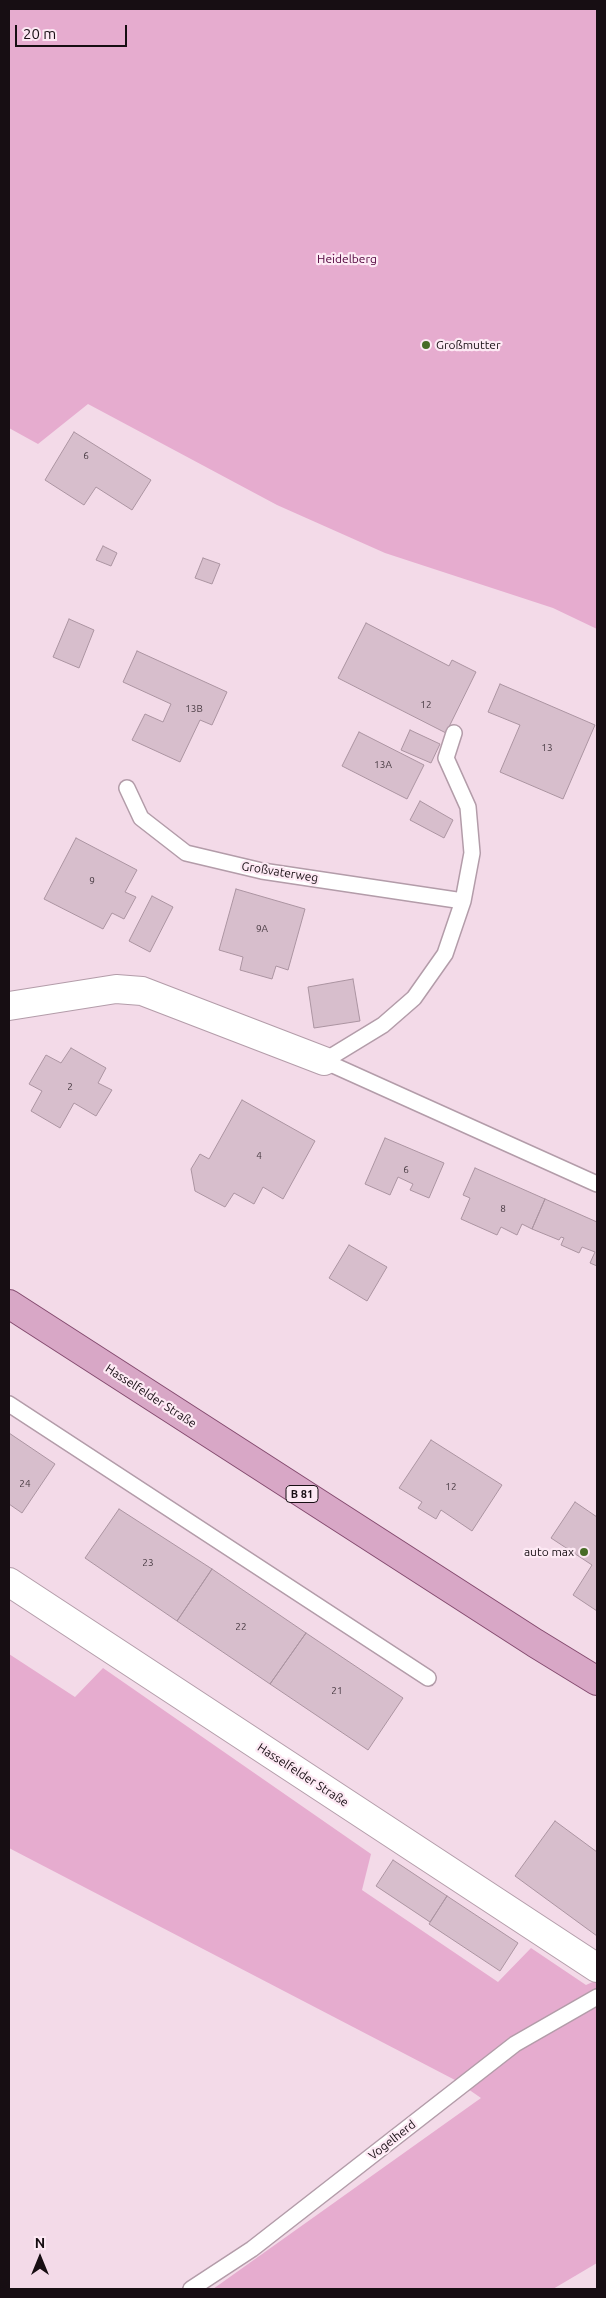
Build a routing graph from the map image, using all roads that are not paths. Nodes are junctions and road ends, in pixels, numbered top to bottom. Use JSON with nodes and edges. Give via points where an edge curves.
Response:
{"nodes":[{"id":1,"x":454,"y":734,"type":"dead end"},
{"id":2,"x":127,"y":788,"type":"dead end"},
{"id":3,"x":464,"y":901,"type":"junction"},
{"id":4,"x":9,"y":1006,"type":"edge"},
{"id":5,"x":324,"y":1061,"type":"junction"},
{"id":6,"x":597,"y":1184,"type":"edge"},
{"id":7,"x":9,"y":1304,"type":"edge"},
{"id":8,"x":9,"y":1404,"type":"edge"},
{"id":9,"x":9,"y":1582,"type":"edge"},
{"id":10,"x":428,"y":1678,"type":"dead end"},
{"id":11,"x":597,"y":1681,"type":"edge"},
{"id":12,"x":597,"y":1968,"type":"edge"},
{"id":13,"x":597,"y":1997,"type":"edge"},
{"id":14,"x":191,"y":2289,"type":"edge"}],
"edges":[{"from":1,"to":3,"type":"lane","via":[[446,758],[468,807],[472,853]]},
{"from":2,"to":3,"type":"lane","name":"Großvaterweg","via":[[141,818],[186,853],[262,871]]},
{"from":3,"to":5,"type":"lane","via":[[445,954],[414,998],[383,1025]]},
{"from":4,"to":5,"type":"street","via":[[116,989],[142,991]]},
{"from":5,"to":6,"type":"lane"},
{"from":7,"to":11,"type":"main road","name":"Hasselfelder Straße","number":"B 81"},
{"from":8,"to":10,"type":"lane"},
{"from":9,"to":12,"type":"street","name":"Hasselfelder Straße"},
{"from":13,"to":14,"type":"lane","name":"Vogelherd","via":[[514,2044],[252,2249]]}]}
